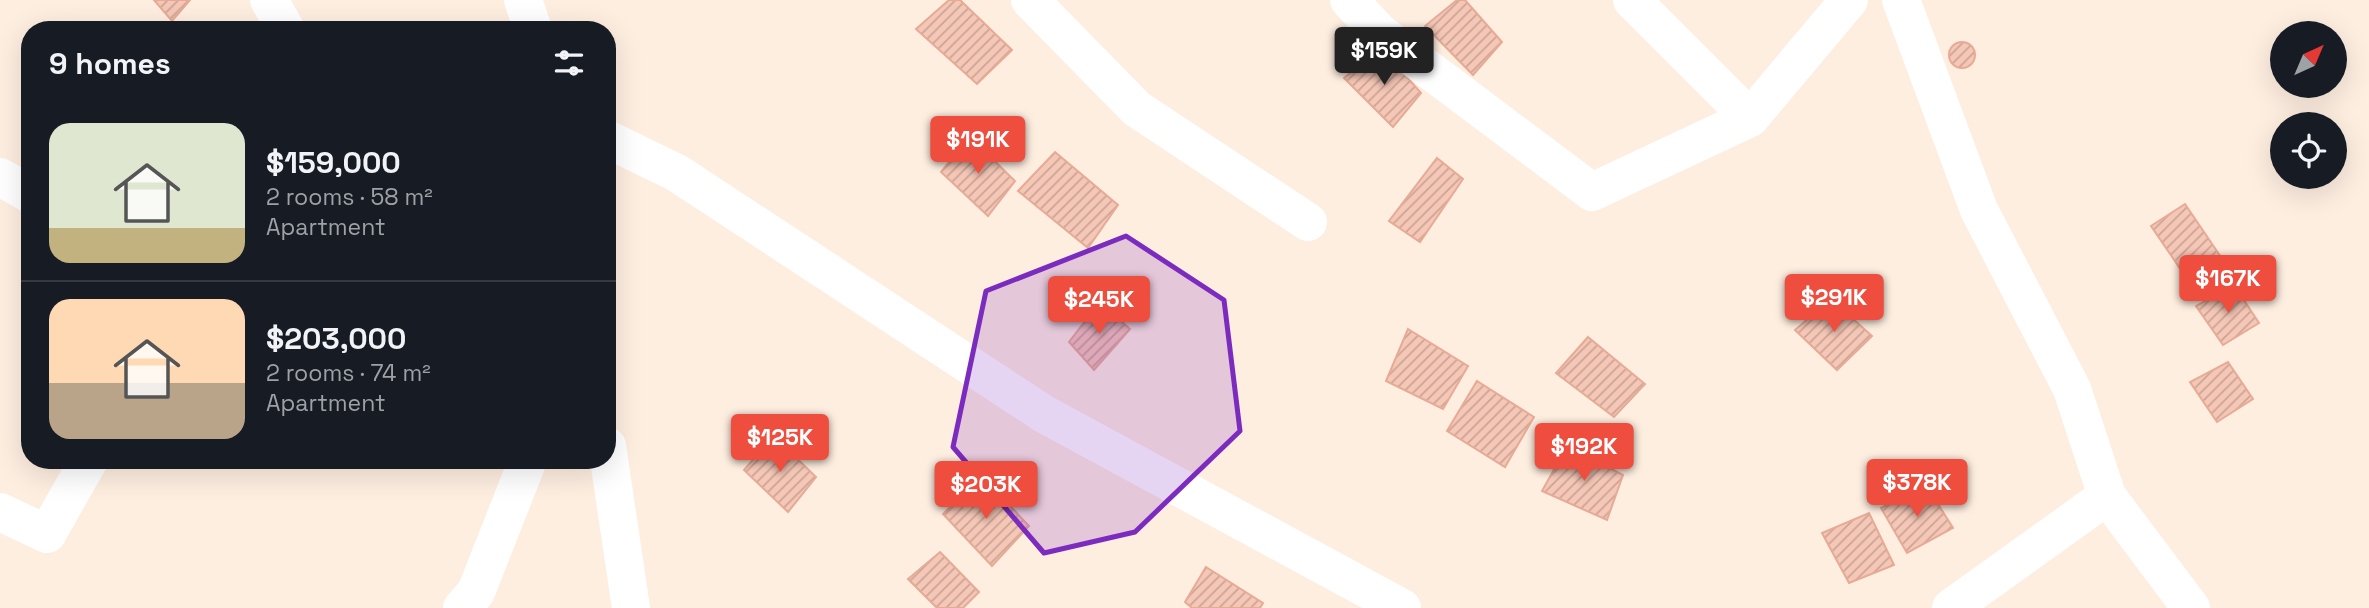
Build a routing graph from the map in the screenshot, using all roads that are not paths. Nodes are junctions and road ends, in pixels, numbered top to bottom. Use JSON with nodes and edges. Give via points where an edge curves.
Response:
{"nodes":[{"id":1,"x":269,"y":0,"type":"edge"},
{"id":2,"x":523,"y":0,"type":"edge"},
{"id":3,"x":1030,"y":0,"type":"edge"},
{"id":4,"x":1349,"y":0,"type":"edge"},
{"id":5,"x":1632,"y":0,"type":"edge"},
{"id":6,"x":1849,"y":0,"type":"edge"},
{"id":7,"x":1901,"y":0,"type":"edge"},
{"id":8,"x":281,"y":21,"type":"edge"},
{"id":9,"x":530,"y":21,"type":"edge"},
{"id":10,"x":1750,"y":118,"type":"junction"},
{"id":11,"x":616,"y":143,"type":"edge"},
{"id":12,"x":0,"y":177,"type":"edge"},
{"id":13,"x":21,"y":189,"type":"edge"},
{"id":14,"x":1308,"y":222,"type":"dead end"},
{"id":15,"x":84,"y":469,"type":"edge"},
{"id":16,"x":525,"y":469,"type":"edge"},
{"id":17,"x":610,"y":469,"type":"edge"},
{"id":18,"x":2107,"y":496,"type":"junction"},
{"id":19,"x":0,"y":512,"type":"edge"},
{"id":20,"x":462,"y":608,"type":"edge"},
{"id":21,"x":631,"y":608,"type":"edge"},
{"id":22,"x":1402,"y":608,"type":"edge"},
{"id":23,"x":1951,"y":608,"type":"edge"},
{"id":24,"x":2191,"y":608,"type":"edge"}],
"edges":[{"from":1,"to":8,"type":"street"},
{"from":2,"to":9,"type":"street"},
{"from":3,"to":14,"type":"street","via":[[1137,109]]},
{"from":4,"to":10,"type":"street","via":[[1380,33],[1592,192]]},
{"from":5,"to":10,"type":"street"},
{"from":6,"to":10,"type":"street"},
{"from":7,"to":18,"type":"street","via":[[1979,210],[2072,388]]},
{"from":11,"to":22,"type":"street","via":[[677,173],[1044,414]]},
{"from":12,"to":13,"type":"street"},
{"from":15,"to":19,"type":"street","via":[[47,534]]},
{"from":16,"to":20,"type":"street","via":[[477,592]]},
{"from":17,"to":21,"type":"street"},
{"from":18,"to":23,"type":"street"},
{"from":18,"to":24,"type":"street"}]}
